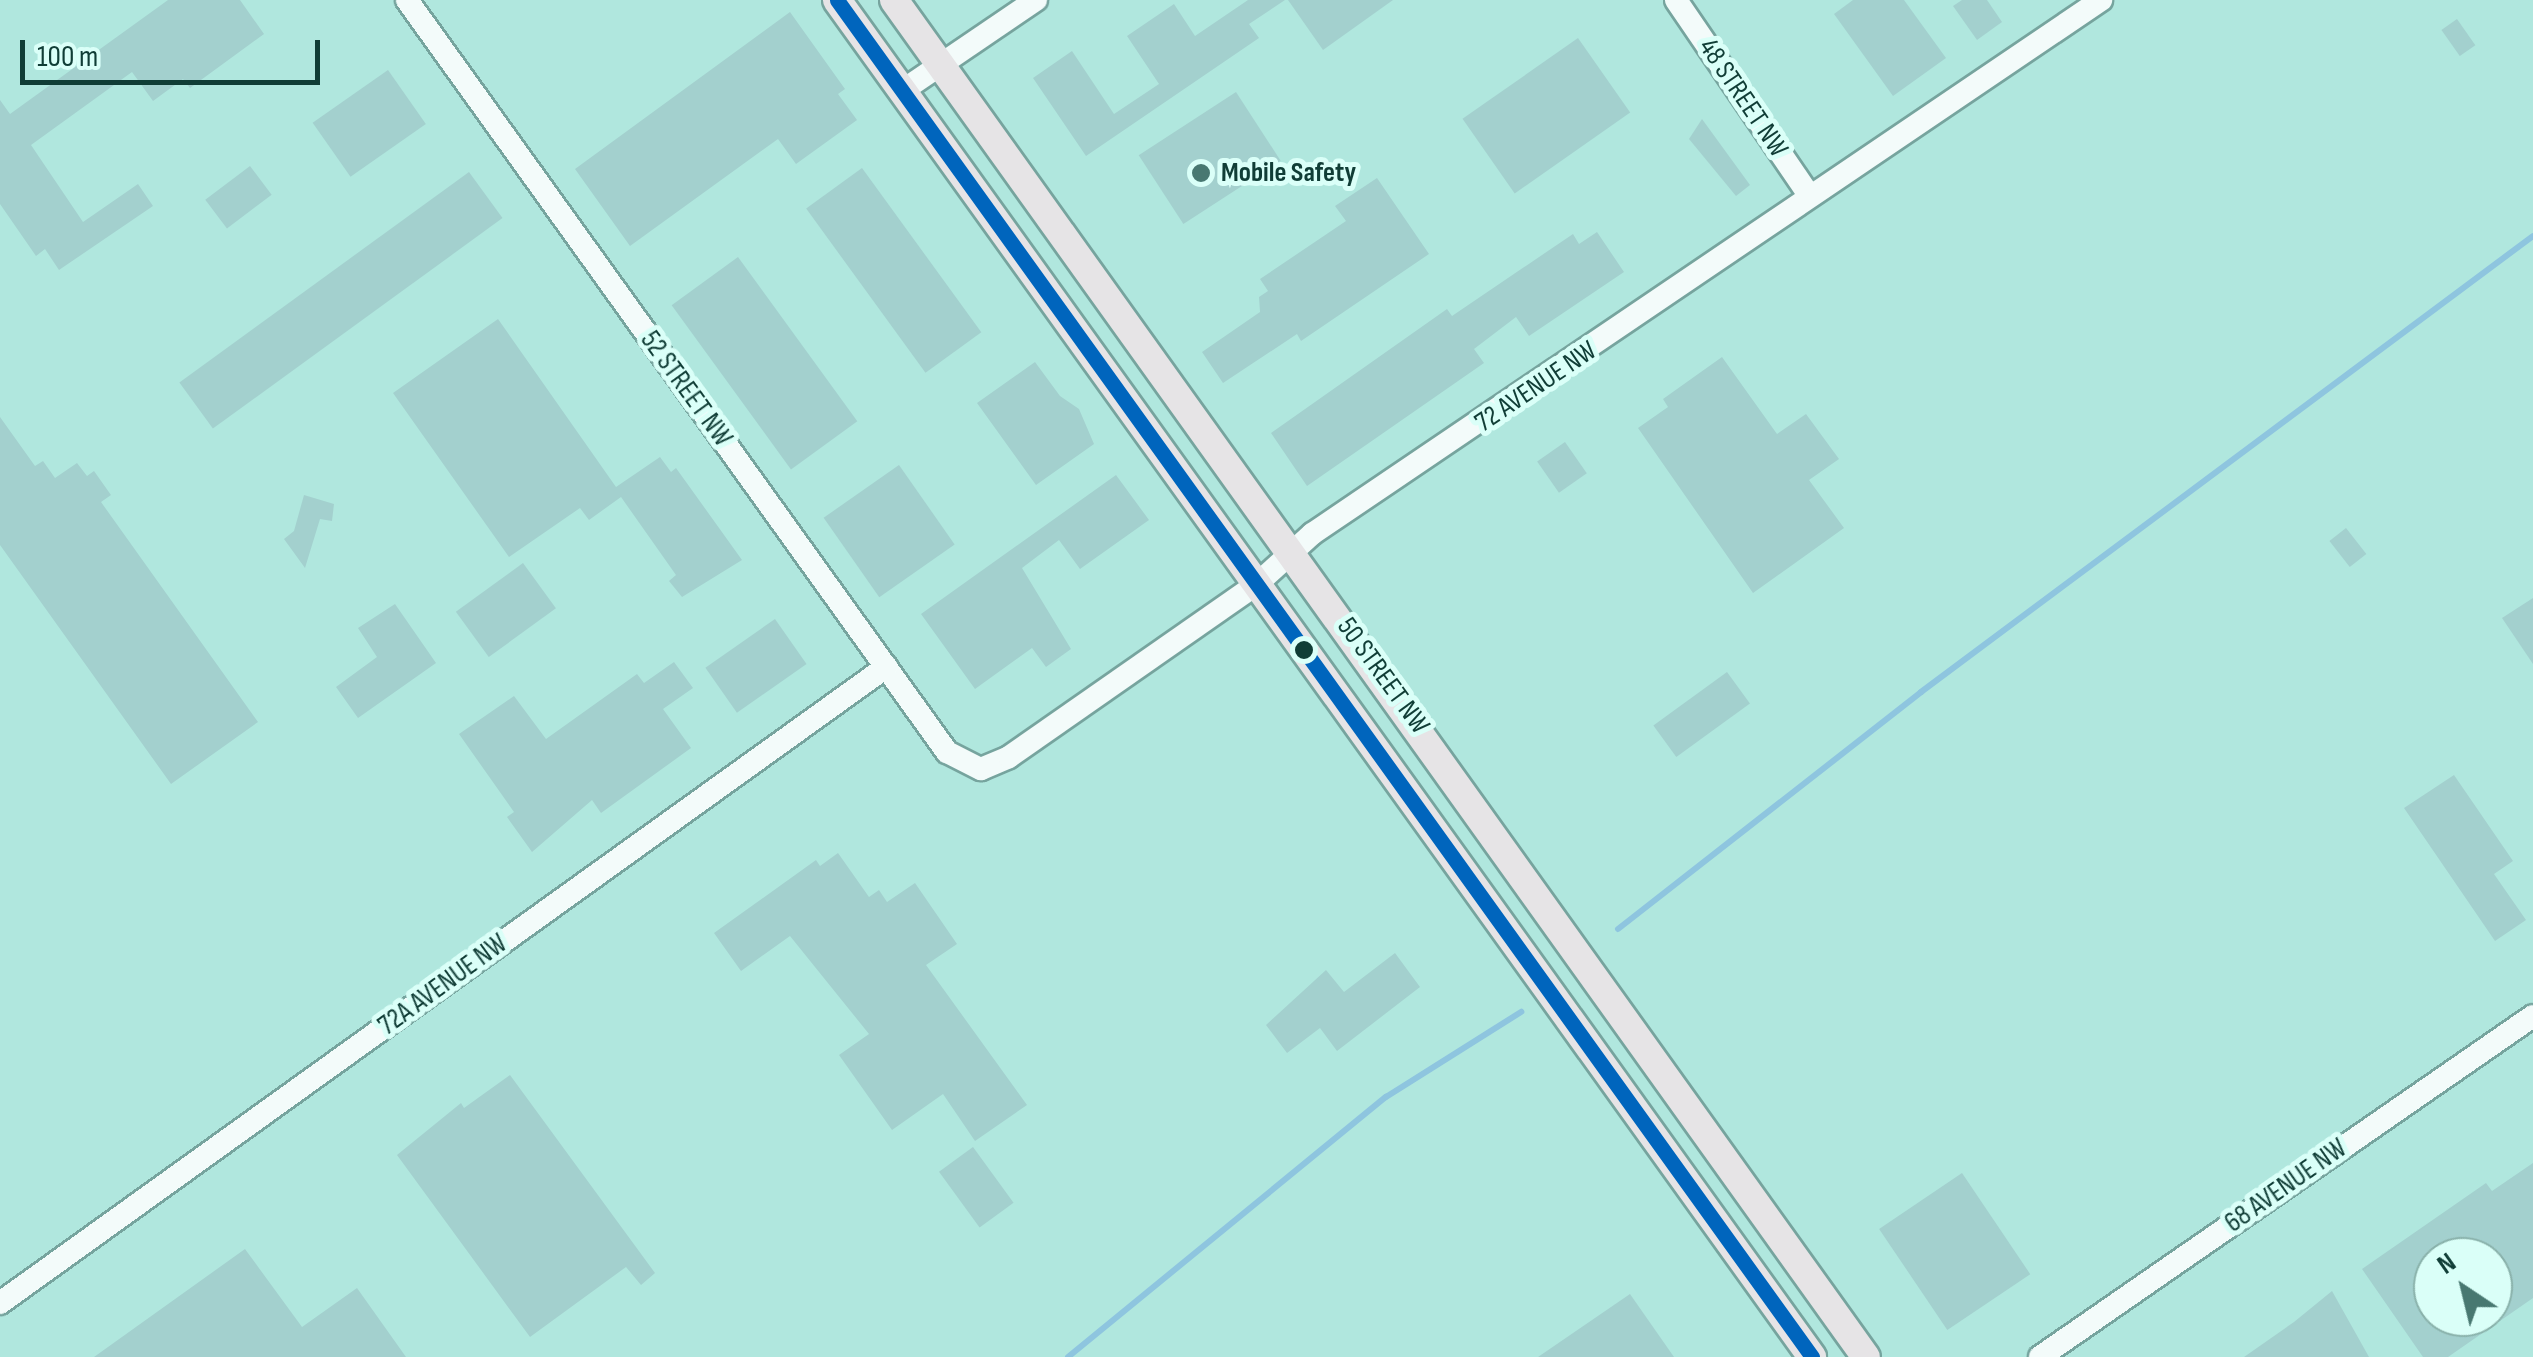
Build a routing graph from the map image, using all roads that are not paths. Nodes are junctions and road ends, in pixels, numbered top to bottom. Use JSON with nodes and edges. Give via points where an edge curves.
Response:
{"nodes":[{"id":1,"x":407,"y":0,"type":"edge"},
{"id":2,"x":837,"y":0,"type":"edge"},
{"id":3,"x":894,"y":0,"type":"edge"},
{"id":4,"x":1036,"y":0,"type":"edge"},
{"id":5,"x":1676,"y":0,"type":"edge"},
{"id":6,"x":2101,"y":0,"type":"edge"},
{"id":7,"x":940,"y":64,"type":"junction"},
{"id":8,"x":902,"y":91,"type":"junction"},
{"id":9,"x":1809,"y":196,"type":"junction"},
{"id":10,"x":1292,"y":548,"type":"junction"},
{"id":11,"x":1258,"y":583,"type":"junction"},
{"id":12,"x":886,"y":666,"type":"junction"},
{"id":13,"x":972,"y":768,"type":"joint"},
{"id":14,"x":2533,"y":1016,"type":"edge"},
{"id":15,"x":0,"y":1303,"type":"edge"},
{"id":16,"x":1812,"y":1357,"type":"edge"},
{"id":17,"x":1866,"y":1357,"type":"edge"},
{"id":18,"x":2040,"y":1357,"type":"edge"}],
"edges":[{"from":1,"to":12,"type":"street","name":"52 STREET NW"},
{"from":2,"to":8,"type":"main road","name":"50 STREET NW"},
{"from":3,"to":7,"type":"main road","name":"50 STREET NW"},
{"from":4,"to":7,"type":"street"},
{"from":5,"to":9,"type":"street","name":"48 STREET NW"},
{"from":6,"to":9,"type":"street","name":"72 AVENUE NW"},
{"from":7,"to":8,"type":"street"},
{"from":7,"to":10,"type":"main road","name":"50 STREET NW"},
{"from":8,"to":11,"type":"main road","name":"50 STREET NW"},
{"from":9,"to":10,"type":"street","name":"72 AVENUE NW","via":[[1520,399]]},
{"from":10,"to":11,"type":"street","name":"72 AVENUE NW"},
{"from":10,"to":17,"type":"main road","name":"50 STREET NW"},
{"from":11,"to":13,"type":"street","name":"72 AVENUE NW","via":[[1009,758]]},
{"from":11,"to":16,"type":"main road","name":"50 STREET NW"},
{"from":12,"to":13,"type":"street","name":"52 STREET NW","via":[[952,759]]},
{"from":12,"to":15,"type":"street","name":"72A AVENUE NW"},
{"from":14,"to":18,"type":"street","name":"68 AVENUE NW"}]}
